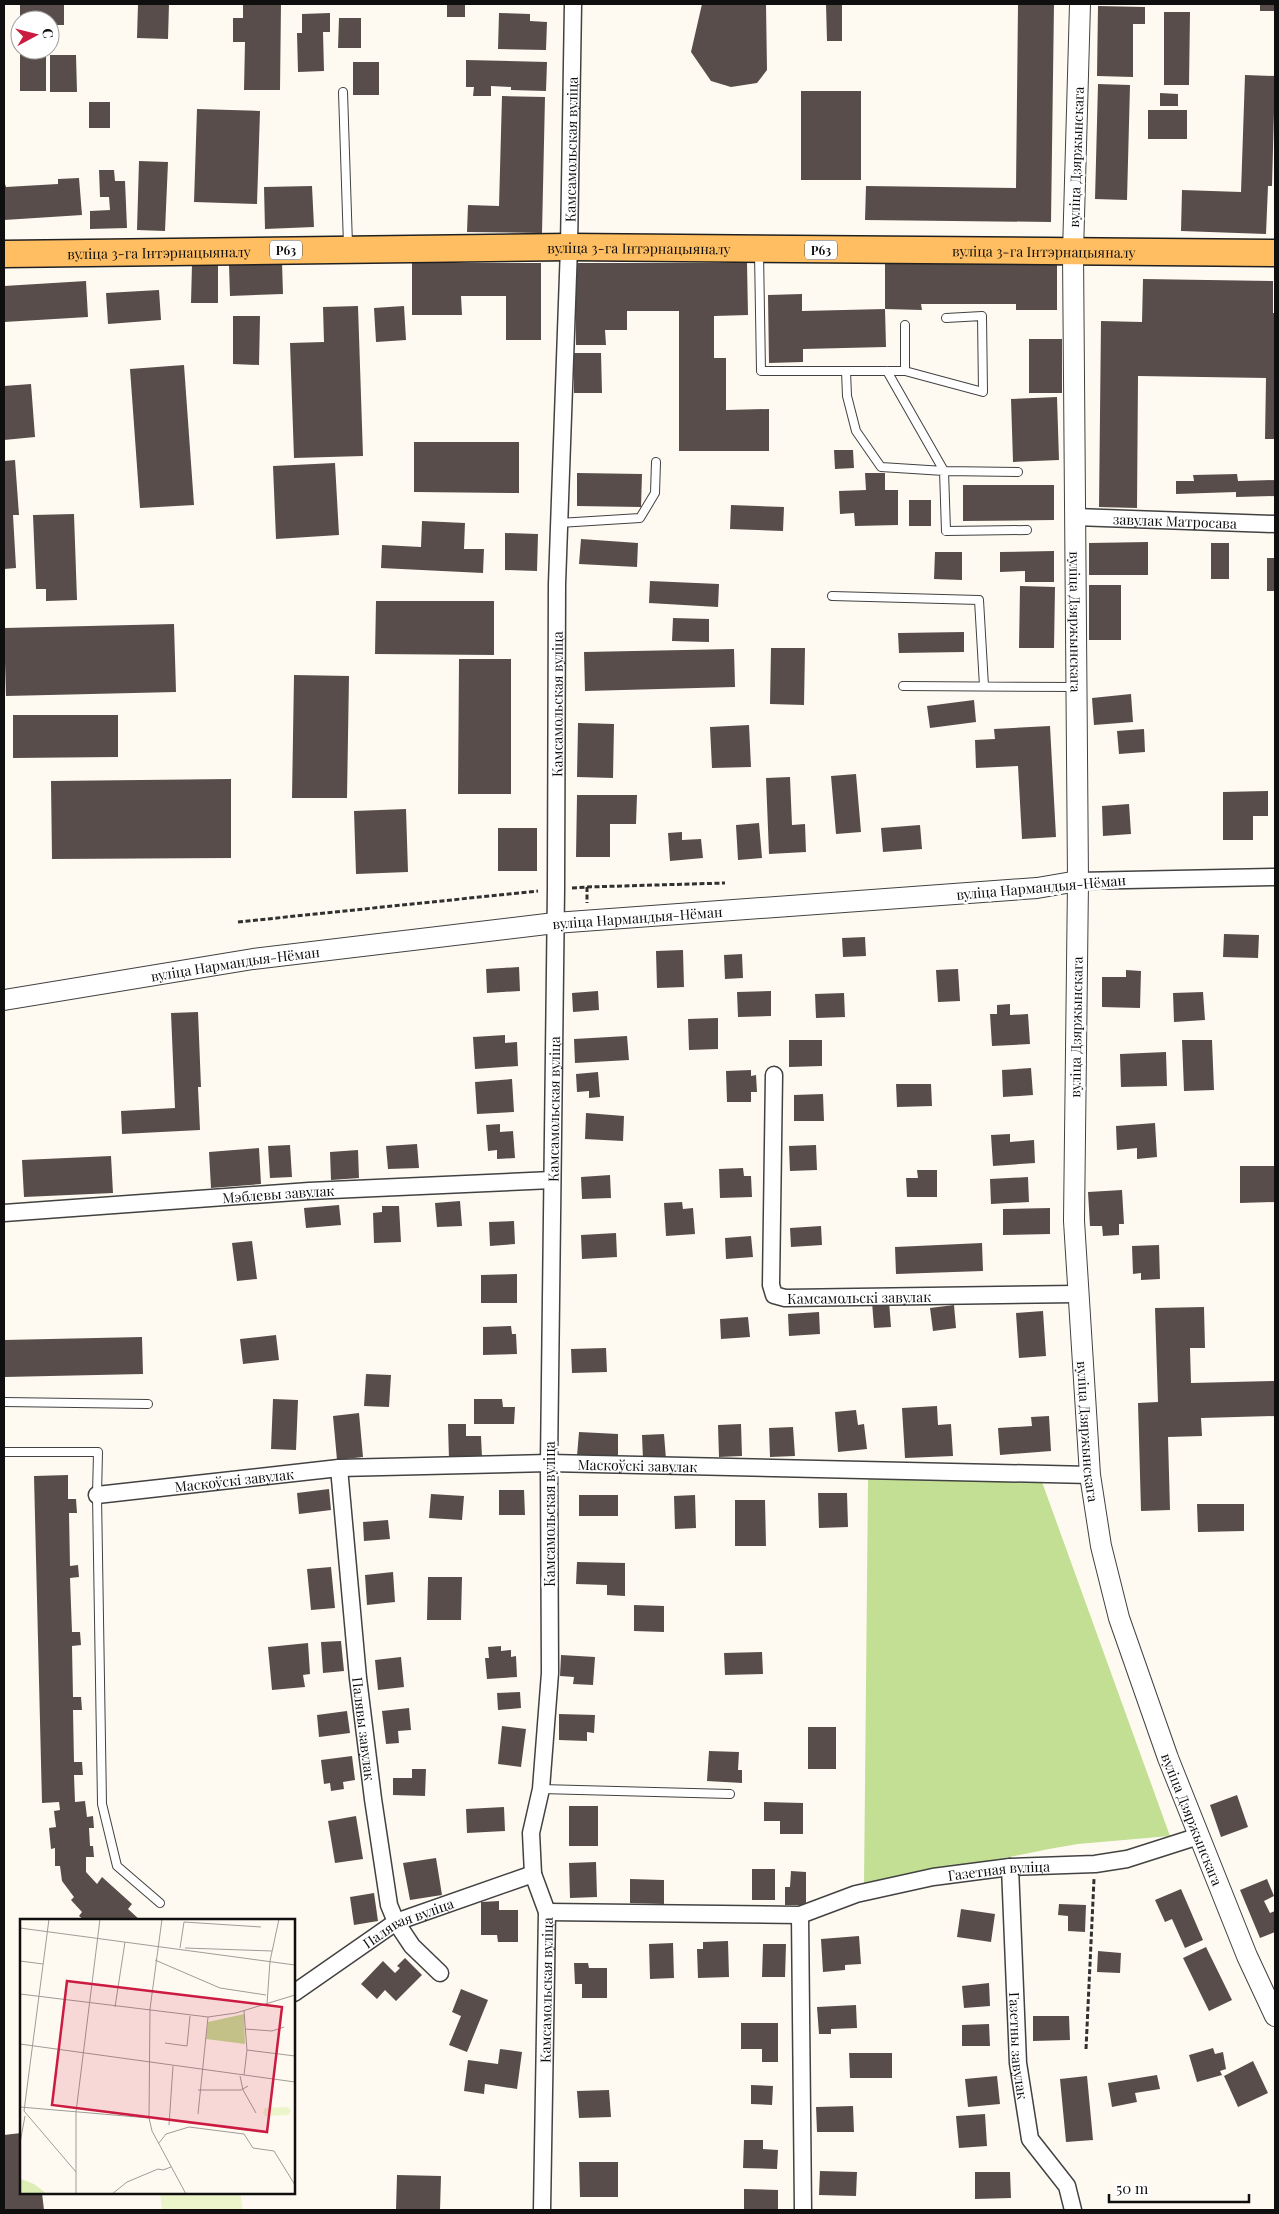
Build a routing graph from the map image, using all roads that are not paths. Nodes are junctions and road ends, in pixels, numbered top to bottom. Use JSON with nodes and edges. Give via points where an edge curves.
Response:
{"nodes":[{"id":1,"x":573,"y":4,"type":"edge"},
{"id":2,"x":1080,"y":4,"type":"edge"},
{"id":3,"x":343,"y":92,"type":"dead end"},
{"id":4,"x":568,"y":247,"type":"junction"},
{"id":5,"x":759,"y":249,"type":"junction"},
{"id":6,"x":348,"y":250,"type":"junction"},
{"id":7,"x":1073,"y":252,"type":"junction"},
{"id":8,"x":1275,"y":253,"type":"edge"},
{"id":9,"x":4,"y":254,"type":"edge"},
{"id":10,"x":946,"y":318,"type":"dead end"},
{"id":11,"x":906,"y":326,"type":"dead end"},
{"id":12,"x":846,"y":371,"type":"junction"},
{"id":13,"x":887,"y":371,"type":"junction"},
{"id":14,"x":905,"y":371,"type":"junction"},
{"id":15,"x":656,"y":462,"type":"dead end"},
{"id":16,"x":944,"y":471,"type":"junction"},
{"id":17,"x":1018,"y":472,"type":"dead end"},
{"id":18,"x":1075,"y":517,"type":"junction"},
{"id":19,"x":559,"y":523,"type":"junction"},
{"id":20,"x":1275,"y":524,"type":"edge"},
{"id":21,"x":1027,"y":530,"type":"dead end"},
{"id":22,"x":832,"y":596,"type":"dead end"},
{"id":23,"x":903,"y":686,"type":"dead end"},
{"id":24,"x":984,"y":686,"type":"junction"},
{"id":25,"x":1076,"y":687,"type":"junction"},
{"id":26,"x":1275,"y":877,"type":"edge"},
{"id":27,"x":1078,"y":882,"type":"junction"},
{"id":28,"x":555,"y":923,"type":"junction"},
{"id":29,"x":4,"y":1000,"type":"edge"},
{"id":30,"x":774,"y":1075,"type":"dead end"},
{"id":31,"x":552,"y":1180,"type":"junction"},
{"id":32,"x":4,"y":1213,"type":"edge"},
{"id":33,"x":1077,"y":1294,"type":"junction"},
{"id":34,"x":4,"y":1402,"type":"edge"},
{"id":35,"x":148,"y":1404,"type":"dead end"},
{"id":36,"x":4,"y":1452,"type":"edge"},
{"id":37,"x":549,"y":1463,"type":"junction"},
{"id":38,"x":339,"y":1468,"type":"junction"},
{"id":39,"x":1090,"y":1475,"type":"junction"},
{"id":40,"x":97,"y":1495,"type":"junction"},
{"id":41,"x":541,"y":1789,"type":"junction"},
{"id":42,"x":730,"y":1794,"type":"dead end"},
{"id":43,"x":1199,"y":1836,"type":"junction"},
{"id":44,"x":1010,"y":1867,"type":"junction"},
{"id":45,"x":533,"y":1874,"type":"junction"},
{"id":46,"x":160,"y":1903,"type":"dead end"},
{"id":47,"x":547,"y":1912,"type":"junction"},
{"id":48,"x":800,"y":1915,"type":"junction"},
{"id":49,"x":396,"y":1922,"type":"junction"},
{"id":50,"x":440,"y":1973,"type":"dead end"},
{"id":51,"x":295,"y":1993,"type":"edge"},
{"id":52,"x":1275,"y":2016,"type":"edge"},
{"id":53,"x":542,"y":2210,"type":"edge"},
{"id":54,"x":804,"y":2210,"type":"edge"},
{"id":55,"x":1073,"y":2210,"type":"edge"}],
"edges":[{"from":1,"to":4,"type":"street","name":"Камсамольская вуліца"},
{"from":2,"to":7,"type":"street","name":"вуліца Дзяржынскага"},
{"from":3,"to":6,"type":"lane"},
{"from":4,"to":5,"type":"main road","name":"вуліца 3-га Інтэрнацыяналу","number":"Р63"},
{"from":4,"to":6,"type":"main road","name":"вуліца 3-га Інтэрнацыяналу","number":"Р63"},
{"from":4,"to":19,"type":"street","name":"Камсамольская вуліца"},
{"from":5,"to":7,"type":"main road","name":"вуліца 3-га Інтэрнацыяналу","number":"Р63"},
{"from":5,"to":12,"type":"lane","via":[[761,372]]},
{"from":6,"to":9,"type":"main road","name":"вуліца 3-га Інтэрнацыяналу","number":"Р63"},
{"from":7,"to":8,"type":"main road","name":"вуліца 3-га Інтэрнацыяналу","number":"Р63"},
{"from":7,"to":18,"type":"street","name":"вуліца Дзяржынскага"},
{"from":10,"to":14,"type":"lane","via":[[982,316],[983,392]]},
{"from":11,"to":14,"type":"lane"},
{"from":12,"to":13,"type":"lane"},
{"from":12,"to":16,"type":"lane","via":[[847,396],[856,431],[881,467]]},
{"from":13,"to":14,"type":"lane"},
{"from":13,"to":16,"type":"lane"},
{"from":15,"to":19,"type":"lane","via":[[655,494],[640,518]]},
{"from":16,"to":17,"type":"lane"},
{"from":16,"to":21,"type":"lane","via":[[946,531]]},
{"from":18,"to":20,"type":"street","name":"завулак Матросава"},
{"from":18,"to":25,"type":"street","name":"вуліца Дзяржынскага"},
{"from":19,"to":28,"type":"street","name":"Камсамольская вуліца"},
{"from":22,"to":24,"type":"lane","via":[[979,600]]},
{"from":23,"to":24,"type":"lane"},
{"from":24,"to":25,"type":"lane"},
{"from":25,"to":27,"type":"street","name":"вуліца Дзяржынскага"},
{"from":26,"to":27,"type":"street","name":"вуліца Нармандыя-Нёман"},
{"from":27,"to":28,"type":"street","name":"вуліца Нармандыя-Нёман","via":[[1037,888]]},
{"from":27,"to":33,"type":"street","name":"вуліца Дзяржынскага","via":[[1074,1221]]},
{"from":28,"to":29,"type":"street","name":"вуліца Нармандыя-Нёман","via":[[253,959]]},
{"from":28,"to":31,"type":"street","name":"Камсамольская вуліца"},
{"from":30,"to":33,"type":"street","name":"Камсамольскі завулак","via":[[771,1285],[774,1296]]},
{"from":31,"to":32,"type":"street","name":"Мэблевы завулак","via":[[309,1191]]},
{"from":31,"to":37,"type":"street","name":"Камсамольская вуліца"},
{"from":33,"to":39,"type":"street","name":"вуліца Дзяржынскага"},
{"from":34,"to":35,"type":"lane"},
{"from":36,"to":40,"type":"lane","via":[[98,1452]]},
{"from":37,"to":38,"type":"street","name":"Маскоўскі завулак"},
{"from":37,"to":39,"type":"street","name":"Маскоўскі завулак"},
{"from":37,"to":41,"type":"street","name":"Камсамольская вуліца","via":[[550,1674]]},
{"from":38,"to":40,"type":"street","name":"Маскоўскі завулак"},
{"from":38,"to":49,"type":"street","name":"Палявы завулак","via":[[370,1780],[389,1904]]},
{"from":39,"to":43,"type":"street","name":"вуліца Дзяржынскага","via":[[1101,1546],[1119,1618]]},
{"from":40,"to":46,"type":"lane","via":[[102,1804],[117,1866]]},
{"from":41,"to":42,"type":"lane"},
{"from":41,"to":45,"type":"street","name":"Камсамольская вуліца","via":[[531,1833]]},
{"from":43,"to":44,"type":"street","name":"Газетная вуліца","via":[[1127,1858],[1095,1864]]},
{"from":43,"to":52,"type":"street","name":"вуліца Дзяржынскага"},
{"from":44,"to":48,"type":"street","name":"Газетная вуліца","via":[[933,1877],[856,1894]]},
{"from":44,"to":55,"type":"street","name":"Газетны завулак","via":[[1018,2063],[1030,2139],[1067,2186]]},
{"from":45,"to":47,"type":"street","name":"Камсамольская вуліца"},
{"from":45,"to":49,"type":"street","name":"Палявая вуліца"},
{"from":47,"to":48,"type":"street","name":"Газетная вуліца"},
{"from":47,"to":53,"type":"street","name":"Камсамольская вуліца"},
{"from":48,"to":54,"type":"street"},
{"from":49,"to":50,"type":"street","name":"Палявы завулак","via":[[412,1946]]},
{"from":49,"to":51,"type":"street","name":"Палявая вуліца"}]}
